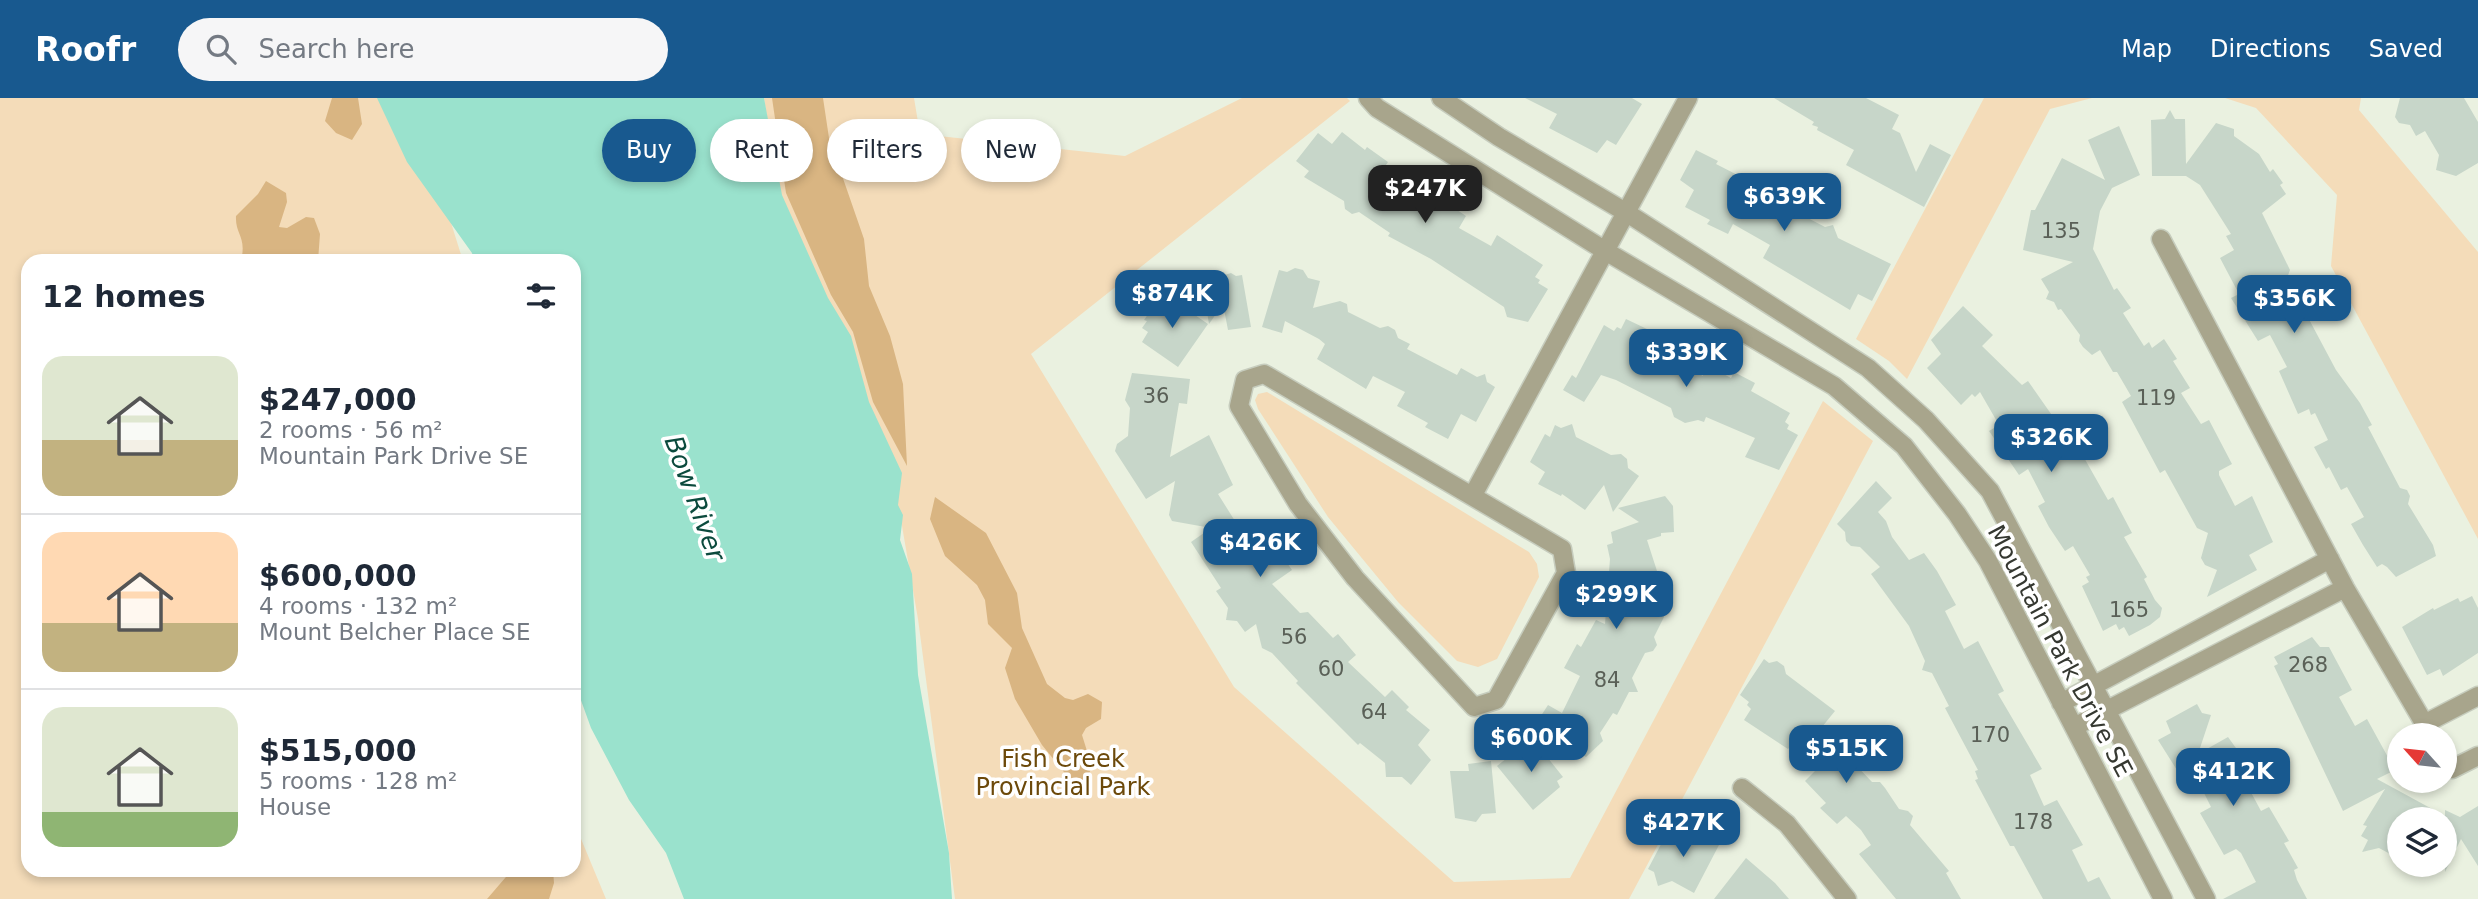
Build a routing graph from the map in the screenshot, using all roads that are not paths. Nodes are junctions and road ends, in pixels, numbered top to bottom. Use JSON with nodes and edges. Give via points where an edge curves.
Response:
{"nodes":[{"id":1,"x":1368,"y":98,"type":"edge"},
{"id":2,"x":1441,"y":98,"type":"edge"},
{"id":3,"x":1688,"y":98,"type":"edge"},
{"id":4,"x":1627,"y":213,"type":"junction"},
{"id":5,"x":2161,"y":239,"type":"dead end"},
{"id":6,"x":1607,"y":252,"type":"junction"},
{"id":7,"x":1473,"y":495,"type":"junction"},
{"id":8,"x":2330,"y":559,"type":"junction"},
{"id":9,"x":2345,"y":588,"type":"junction"},
{"id":10,"x":2092,"y":688,"type":"junction"},
{"id":11,"x":2478,"y":696,"type":"edge"},
{"id":12,"x":2062,"y":704,"type":"junction"},
{"id":13,"x":2105,"y":711,"type":"junction"},
{"id":14,"x":2424,"y":723,"type":"edge"},
{"id":15,"x":2436,"y":723,"type":"edge"},
{"id":16,"x":2074,"y":727,"type":"junction"},
{"id":17,"x":2478,"y":756,"type":"edge"},
{"id":18,"x":2457,"y":766,"type":"edge"},
{"id":19,"x":1742,"y":788,"type":"dead end"},
{"id":20,"x":1847,"y":899,"type":"edge"},
{"id":21,"x":2164,"y":899,"type":"edge"},
{"id":22,"x":2206,"y":899,"type":"edge"}],
"edges":[{"from":1,"to":6,"type":"street","name":"Mountain Park Drive SE","via":[[1377,108]]},
{"from":2,"to":4,"type":"street","name":"Mountain Park Drive SE"},
{"from":3,"to":4,"type":"street"},
{"from":4,"to":6,"type":"street"},
{"from":4,"to":10,"type":"street","name":"Mountain Park Drive SE","via":[[1868,368],[1926,420],[1990,491]]},
{"from":5,"to":8,"type":"street"},
{"from":6,"to":7,"type":"street"},
{"from":6,"to":12,"type":"street","name":"Mountain Park Drive SE","via":[[1834,386],[1904,446],[1988,561]]},
{"from":7,"to":7,"type":"street","via":[[1264,374],[1245,380],[1239,406],[1297,504],[1355,578],[1474,707],[1496,700],[1566,573],[1562,549]]},
{"from":8,"to":9,"type":"street"},
{"from":8,"to":10,"type":"street"},
{"from":9,"to":13,"type":"street"},
{"from":9,"to":14,"type":"street"},
{"from":10,"to":12,"type":"street"},
{"from":10,"to":13,"type":"street","name":"Mountain Park Drive SE"},
{"from":11,"to":15,"type":"street"},
{"from":12,"to":16,"type":"street","name":"Mountain Park Drive SE"},
{"from":13,"to":16,"type":"street"},
{"from":13,"to":22,"type":"street","name":"Mountain Park Drive SE"},
{"from":16,"to":21,"type":"street","name":"Mountain Park Drive SE"},
{"from":17,"to":18,"type":"street"},
{"from":19,"to":20,"type":"street","via":[[1787,824]]}]}
